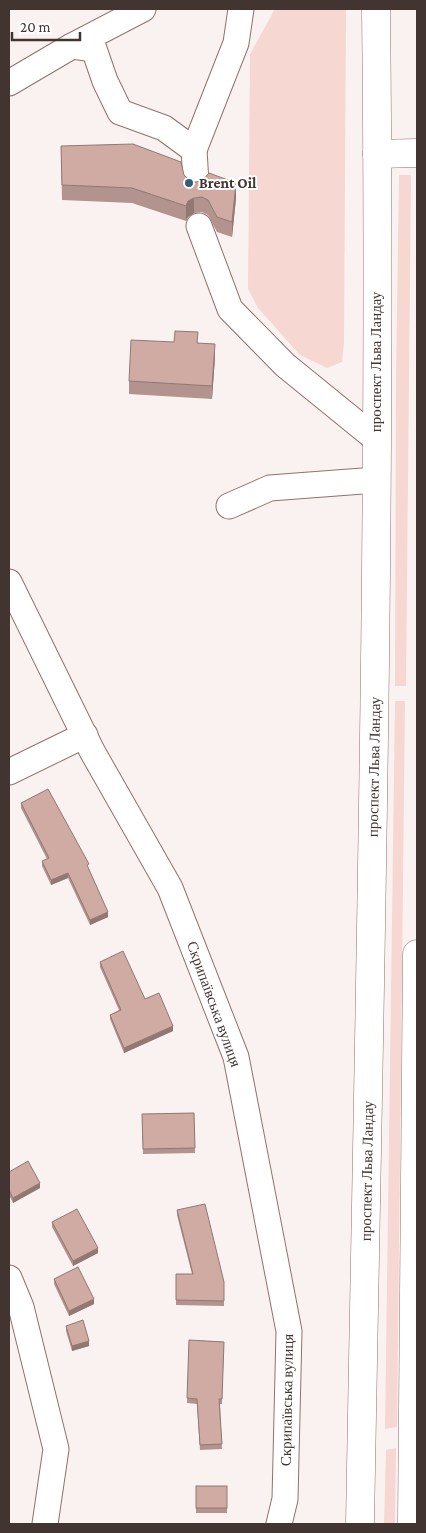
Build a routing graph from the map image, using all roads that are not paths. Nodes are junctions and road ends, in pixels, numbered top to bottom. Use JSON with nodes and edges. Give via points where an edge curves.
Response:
{"nodes":[{"id":1,"x":143,"y":9,"type":"edge"},
{"id":2,"x":241,"y":9,"type":"edge"},
{"id":3,"x":376,"y":9,"type":"edge"},
{"id":4,"x":72,"y":46,"type":"junction"},
{"id":5,"x":9,"y":83,"type":"edge"},
{"id":6,"x":194,"y":150,"type":"junction"},
{"id":7,"x":417,"y":153,"type":"edge"},
{"id":8,"x":378,"y":154,"type":"junction"},
{"id":9,"x":196,"y":183,"type":"edge"},
{"id":10,"x":199,"y":226,"type":"dead end"},
{"id":11,"x":376,"y":439,"type":"junction"},
{"id":12,"x":376,"y":480,"type":"junction"},
{"id":13,"x":229,"y":506,"type":"dead end"},
{"id":14,"x":9,"y":582,"type":"edge"},
{"id":15,"x":85,"y":735,"type":"junction"},
{"id":16,"x":9,"y":772,"type":"edge"},
{"id":17,"x":417,"y":954,"type":"edge"},
{"id":18,"x":9,"y":1278,"type":"edge"},
{"id":19,"x":15,"y":1312,"type":"edge"},
{"id":20,"x":45,"y":1524,"type":"edge"},
{"id":21,"x":279,"y":1524,"type":"edge"},
{"id":22,"x":360,"y":1524,"type":"edge"},
{"id":23,"x":412,"y":1524,"type":"edge"}],
"edges":[{"from":1,"to":4,"type":"street"},
{"from":2,"to":6,"type":"street","via":[[236,43]]},
{"from":3,"to":8,"type":"main road","name":"проспект Льва Ландау"},
{"from":4,"to":5,"type":"street"},
{"from":4,"to":6,"type":"street","via":[[94,49],[120,112],[164,128]]},
{"from":6,"to":9,"type":"street"},
{"from":7,"to":8,"type":"main road"},
{"from":8,"to":11,"type":"main road","name":"проспект Льва Ландау"},
{"from":10,"to":11,"type":"street","via":[[230,309],[285,365]]},
{"from":11,"to":12,"type":"main road","name":"проспект Льва Ландау"},
{"from":12,"to":13,"type":"street","via":[[270,488]]},
{"from":12,"to":22,"type":"main road","name":"проспект Льва Ландау","via":[[375,725]]},
{"from":14,"to":15,"type":"street","name":"Скрипаївська вулиця"},
{"from":15,"to":16,"type":"street"},
{"from":15,"to":21,"type":"street","name":"Скрипаївська вулиця","via":[[170,888],[236,1056],[289,1331],[285,1498]]},
{"from":17,"to":23,"type":"main road"},
{"from":18,"to":19,"type":"street"},
{"from":19,"to":20,"type":"street","via":[[56,1449]]}]}
